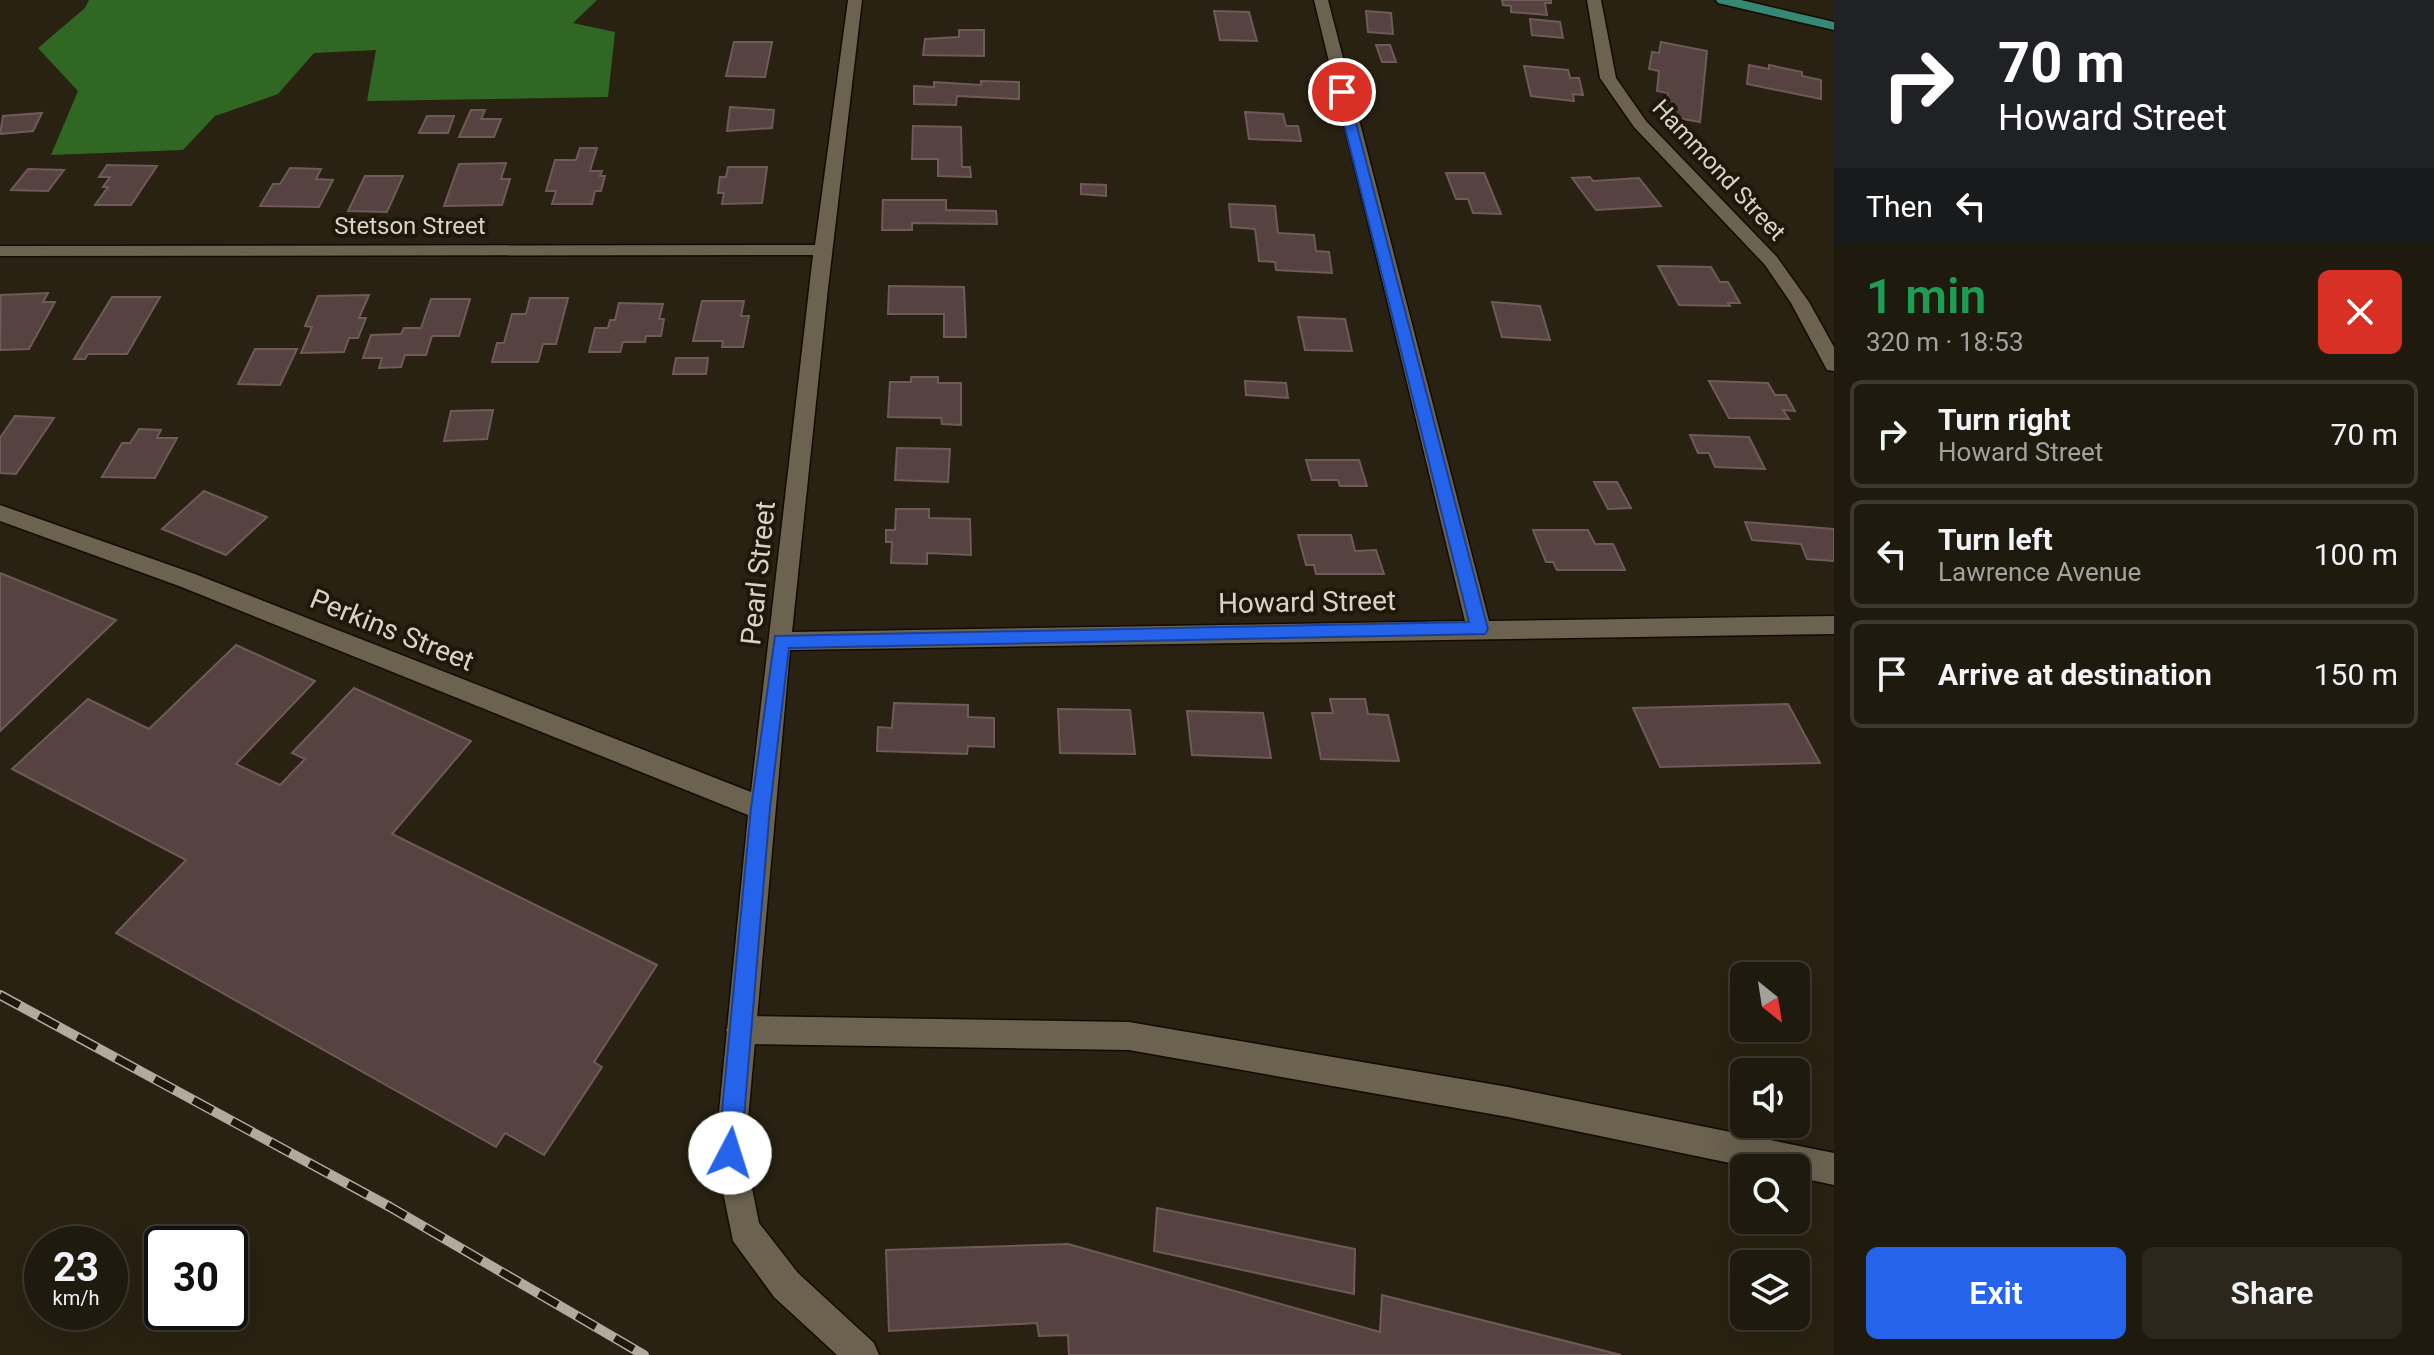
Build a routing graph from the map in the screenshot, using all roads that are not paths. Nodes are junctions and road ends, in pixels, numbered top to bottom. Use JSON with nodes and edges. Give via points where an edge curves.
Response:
{"nodes":[{"id":1,"x":855,"y":0,"type":"edge"},
{"id":2,"x":1321,"y":0,"type":"edge"},
{"id":3,"x":1594,"y":0,"type":"edge"},
{"id":4,"x":1723,"y":0,"type":"edge"},
{"id":5,"x":1773,"y":6,"type":"edge"},
{"id":6,"x":1834,"y":26,"type":"edge"},
{"id":7,"x":821,"y":250,"type":"junction"},
{"id":8,"x":0,"y":251,"type":"edge"},
{"id":9,"x":1834,"y":365,"type":"edge"},
{"id":10,"x":0,"y":513,"type":"edge"},
{"id":11,"x":1834,"y":625,"type":"edge"},
{"id":12,"x":1479,"y":629,"type":"junction"},
{"id":13,"x":781,"y":641,"type":"junction"},
{"id":14,"x":761,"y":808,"type":"junction"},
{"id":15,"x":741,"y":1030,"type":"junction"},
{"id":16,"x":1834,"y":1169,"type":"edge"},
{"id":17,"x":862,"y":1355,"type":"edge"}],
"edges":[{"from":1,"to":7,"type":"street","name":"Pearl Street"},
{"from":2,"to":12,"type":"street"},
{"from":3,"to":9,"type":"street","name":"Hammond Street","via":[[1608,78],[1640,124],[1771,261]]},
{"from":4,"to":5,"type":"main road"},
{"from":5,"to":6,"type":"main road"},
{"from":7,"to":8,"type":"street","name":"Stetson Street"},
{"from":7,"to":13,"type":"street","name":"Pearl Street"},
{"from":10,"to":14,"type":"street","name":"Perkins Street","via":[[187,580]]},
{"from":11,"to":12,"type":"street","name":"Howard Street"},
{"from":12,"to":13,"type":"street","name":"Howard Street"},
{"from":13,"to":14,"type":"street","name":"Pearl Street"},
{"from":14,"to":15,"type":"street","name":"Pearl Street"},
{"from":15,"to":16,"type":"street","via":[[1129,1036],[1508,1102]]},
{"from":15,"to":17,"type":"street","name":"Pearl Street","via":[[730,1153],[744,1230],[786,1285]]}]}
